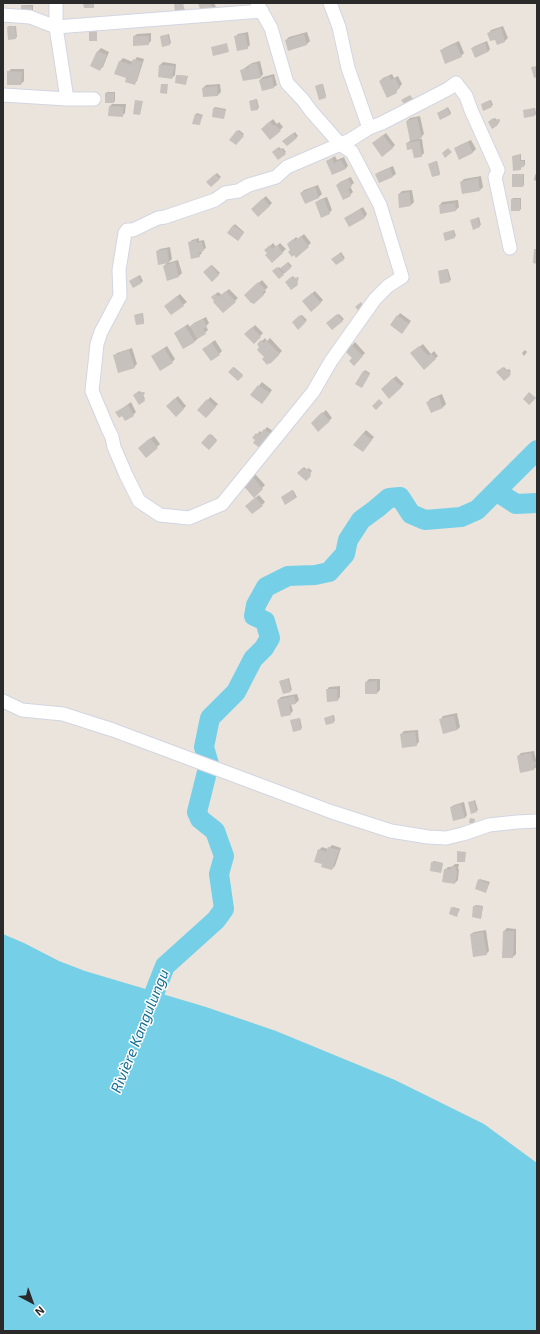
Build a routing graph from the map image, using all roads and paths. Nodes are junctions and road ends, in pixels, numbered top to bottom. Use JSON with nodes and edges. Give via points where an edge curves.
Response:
{"nodes":[{"id":1,"x":56,"y":3,"type":"edge"},
{"id":2,"x":330,"y":3,"type":"edge"},
{"id":3,"x":260,"y":7,"type":"edge"},
{"id":4,"x":3,"y":15,"type":"edge"},
{"id":5,"x":56,"y":27,"type":"junction"},
{"id":6,"x":3,"y":95,"type":"edge"},
{"id":7,"x":68,"y":99,"type":"junction"},
{"id":8,"x":94,"y":99,"type":"dead end"},
{"id":9,"x":369,"y":128,"type":"junction"},
{"id":10,"x":340,"y":144,"type":"junction"},
{"id":11,"x":510,"y":248,"type":"dead end"},
{"id":12,"x":3,"y":701,"type":"edge"},
{"id":13,"x":537,"y":821,"type":"edge"}],
"edges":[{"from":1,"to":5,"type":"street"},
{"from":2,"to":9,"type":"street","via":[[339,27],[348,68]]},
{"from":3,"to":5,"type":"street"},
{"from":3,"to":10,"type":"street","via":[[271,28],[287,83]]},
{"from":4,"to":5,"type":"street","via":[[30,17]]},
{"from":5,"to":7,"type":"street"},
{"from":6,"to":7,"type":"street"},
{"from":7,"to":8,"type":"street"},
{"from":9,"to":10,"type":"street"},
{"from":9,"to":11,"type":"street","via":[[422,103],[456,83],[466,96],[498,170],[495,178]]},
{"from":10,"to":10,"type":"street","via":[[287,167],[276,177],[158,218],[125,233],[119,270],[120,296],[97,344],[92,391],[139,501],[160,515],[189,518],[222,504],[313,392],[375,299],[402,277],[380,205],[352,152]]},
{"from":12,"to":13,"type":"street","via":[[22,710],[63,714],[113,730],[332,812],[391,831],[446,838],[489,825]]}]}
